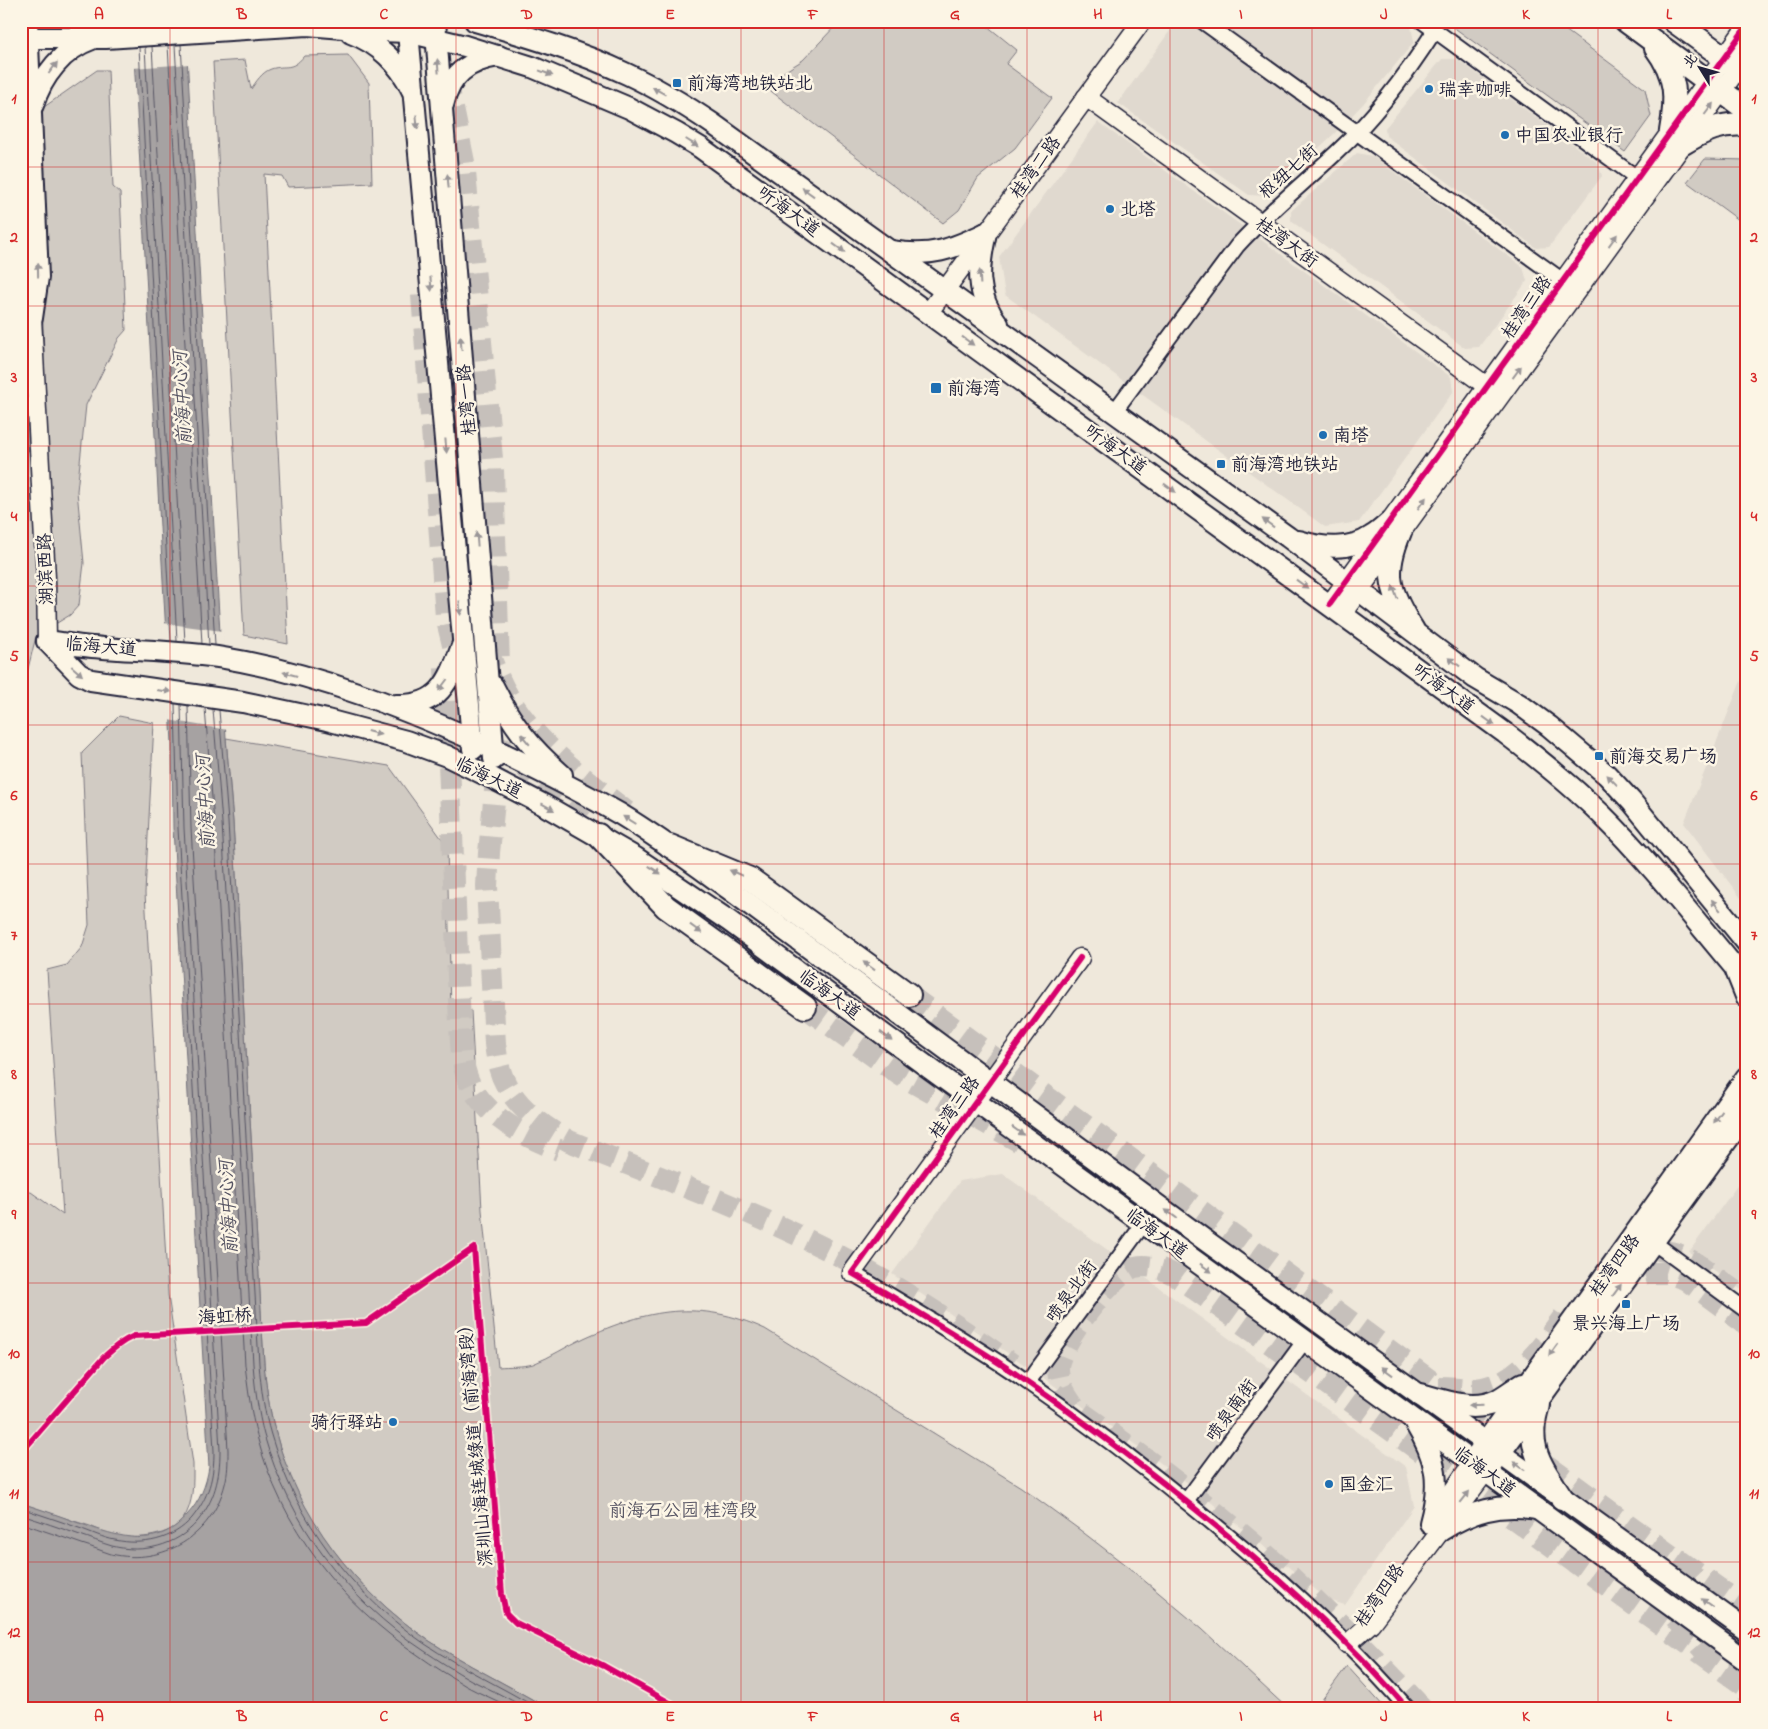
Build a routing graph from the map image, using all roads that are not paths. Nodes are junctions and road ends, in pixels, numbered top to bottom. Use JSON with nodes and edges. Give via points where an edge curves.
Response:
{"nodes":[{"id":1,"x":475,"y":21,"type":"edge"},
{"id":2,"x":498,"y":21,"type":"edge"},
{"id":3,"x":1142,"y":21,"type":"edge"},
{"id":4,"x":1202,"y":21,"type":"edge"},
{"id":5,"x":1422,"y":21,"type":"edge"},
{"id":6,"x":1626,"y":21,"type":"edge"},
{"id":7,"x":1674,"y":21,"type":"edge"},
{"id":8,"x":408,"y":26,"type":"edge"},
{"id":9,"x":1747,"y":26,"type":"edge"},
{"id":10,"x":337,"y":29,"type":"junction"},
{"id":11,"x":435,"y":30,"type":"edge"},
{"id":12,"x":1435,"y":30,"type":"junction"},
{"id":13,"x":26,"y":32,"type":"edge"},
{"id":14,"x":517,"y":33,"type":"junction"},
{"id":15,"x":1644,"y":34,"type":"junction"},
{"id":16,"x":100,"y":38,"type":"junction"},
{"id":17,"x":499,"y":56,"type":"junction"},
{"id":18,"x":1739,"y":64,"type":"edge"},
{"id":19,"x":1714,"y":86,"type":"junction"},
{"id":20,"x":414,"y":97,"type":"junction"},
{"id":21,"x":1086,"y":97,"type":"junction"},
{"id":22,"x":442,"y":110,"type":"junction"},
{"id":23,"x":1747,"y":110,"type":"edge"},
{"id":24,"x":31,"y":111,"type":"junction"},
{"id":25,"x":1747,"y":125,"type":"edge"},
{"id":26,"x":1357,"y":133,"type":"junction"},
{"id":27,"x":1676,"y":137,"type":"junction"},
{"id":28,"x":1637,"y":178,"type":"junction"},
{"id":29,"x":1259,"y":222,"type":"junction"},
{"id":30,"x":986,"y":233,"type":"junction"},
{"id":31,"x":890,"y":251,"type":"junction"},
{"id":32,"x":1563,"y":281,"type":"junction"},
{"id":33,"x":21,"y":287,"type":"edge"},
{"id":34,"x":945,"y":290,"type":"junction"},
{"id":35,"x":929,"y":312,"type":"junction"},
{"id":36,"x":32,"y":318,"type":"junction"},
{"id":37,"x":1007,"y":336,"type":"junction"},
{"id":38,"x":1488,"y":387,"type":"junction"},
{"id":39,"x":1114,"y":412,"type":"junction"},
{"id":40,"x":1396,"y":526,"type":"junction"},
{"id":41,"x":1288,"y":537,"type":"junction"},
{"id":42,"x":1352,"y":586,"type":"junction"},
{"id":43,"x":1336,"y":609,"type":"junction"},
{"id":44,"x":1417,"y":636,"type":"junction"},
{"id":45,"x":48,"y":641,"type":"junction"},
{"id":46,"x":463,"y":642,"type":"junction"},
{"id":47,"x":488,"y":675,"type":"junction"},
{"id":48,"x":391,"y":705,"type":"junction"},
{"id":49,"x":472,"y":739,"type":"junction"},
{"id":50,"x":494,"y":749,"type":"junction"},
{"id":51,"x":474,"y":768,"type":"junction"},
{"id":52,"x":494,"y":778,"type":"junction"},
{"id":53,"x":586,"y":795,"type":"junction"},
{"id":54,"x":598,"y":836,"type":"junction"},
{"id":55,"x":670,"y":846,"type":"junction"},
{"id":56,"x":1747,"y":943,"type":"edge"},
{"id":57,"x":1080,"y":958,"type":"dead end"},
{"id":58,"x":1742,"y":977,"type":"edge"},
{"id":59,"x":909,"y":995,"type":"tunnel mouth"},
{"id":60,"x":1747,"y":996,"type":"edge"},
{"id":61,"x":805,"y":1008,"type":"tunnel mouth"},
{"id":62,"x":1746,"y":1077,"type":"edge"},
{"id":63,"x":990,"y":1082,"type":"junction"},
{"id":64,"x":976,"y":1101,"type":"junction"},
{"id":65,"x":1745,"y":1116,"type":"edge"},
{"id":66,"x":1144,"y":1223,"type":"junction"},
{"id":67,"x":1653,"y":1242,"type":"junction"},
{"id":68,"x":852,"y":1273,"type":"joint"},
{"id":69,"x":1747,"y":1311,"type":"edge"},
{"id":70,"x":1305,"y":1340,"type":"junction"},
{"id":71,"x":1028,"y":1382,"type":"junction"},
{"id":72,"x":1540,"y":1382,"type":"junction"},
{"id":73,"x":1421,"y":1395,"type":"junction"},
{"id":74,"x":1412,"y":1418,"type":"junction"},
{"id":75,"x":1493,"y":1447,"type":"junction"},
{"id":76,"x":1479,"y":1466,"type":"junction"},
{"id":77,"x":1562,"y":1498,"type":"junction"},
{"id":78,"x":1186,"y":1501,"type":"junction"},
{"id":79,"x":1538,"y":1509,"type":"junction"},
{"id":80,"x":1435,"y":1527,"type":"junction"},
{"id":81,"x":1747,"y":1631,"type":"edge"},
{"id":82,"x":1347,"y":1644,"type":"junction"},
{"id":83,"x":1747,"y":1661,"type":"edge"},
{"id":84,"x":1407,"y":1708,"type":"edge"}],
"edges":[{"from":1,"to":14,"type":"main road","name":"听海大道"},
{"from":2,"to":14,"type":"main road"},
{"from":3,"to":21,"type":"street","name":"桂湾二路"},
{"from":4,"to":26,"type":"street"},
{"from":5,"to":12,"type":"street"},
{"from":6,"to":15,"type":"main road"},
{"from":7,"to":18,"type":"main road"},
{"from":8,"to":10,"type":"main road","name":"听海大道"},
{"from":8,"to":11,"type":"main road","name":"听海大道"},
{"from":8,"to":20,"type":"main road","name":"桂湾一路"},
{"from":9,"to":18,"type":"street","name":"桂湾三路"},
{"from":10,"to":16,"type":"main road","via":[[306,26]]},
{"from":10,"to":20,"type":"main road","via":[[365,39],[384,52],[401,71]]},
{"from":11,"to":17,"type":"main road","name":"听海大道"},
{"from":22,"to":11,"type":"main road","name":"桂湾一路","one_way":true},
{"from":12,"to":26,"type":"street","name":"枢纽七街","via":[[1416,60]]},
{"from":12,"to":28,"type":"street"},
{"from":13,"to":16,"type":"main road"},
{"from":13,"to":24,"type":"main road","name":"湖滨西路"},
{"from":31,"to":14,"type":"main road","name":"听海大道","one_way":true,"via":[[670,96],[609,66]]},
{"from":15,"to":19,"type":"main road"},
{"from":15,"to":27,"type":"main road","via":[[1665,60],[1674,82]]},
{"from":24,"to":16,"type":"main road","one_way":true,"via":[[42,84],[59,60],[81,43]]},
{"from":17,"to":22,"type":"main road","via":[[474,62],[462,70],[448,91]]},
{"from":17,"to":35,"type":"main road","name":"听海大道","one_way":true,"via":[[603,96],[676,132]]},
{"from":18,"to":19,"type":"street","name":"桂湾三路"},
{"from":19,"to":23,"type":"main road"},
{"from":19,"to":27,"type":"street","name":"桂湾三路"},
{"from":20,"to":46,"type":"main road","name":"桂湾一路","one_way":true},
{"from":21,"to":29,"type":"street","name":"桂湾大街"},
{"from":21,"to":30,"type":"street","name":"桂湾二路"},
{"from":47,"to":22,"type":"main road","name":"桂湾一路","one_way":true},
{"from":36,"to":24,"type":"main road","name":"湖滨西路","one_way":true,"via":[[38,277]]},
{"from":25,"to":27,"type":"main road","via":[[1729,124]]},
{"from":26,"to":29,"type":"street","name":"枢纽七街"},
{"from":26,"to":32,"type":"street"},
{"from":27,"to":28,"type":"street","name":"桂湾三路"},
{"from":40,"to":27,"type":"street","name":"桂湾三路","one_way":true},
{"from":28,"to":32,"type":"street","name":"桂湾三路"},
{"from":29,"to":38,"type":"street","name":"桂湾大街"},
{"from":29,"to":39,"type":"street","name":"枢纽七街","via":[[1221,266]]},
{"from":30,"to":31,"type":"main road","via":[[939,252],[909,254]]},
{"from":30,"to":34,"type":"street","name":"桂湾二路"},
{"from":37,"to":30,"type":"main road","one_way":true,"via":[[983,297],[980,259]]},
{"from":31,"to":34,"type":"main road","name":"听海大道"},
{"from":32,"to":38,"type":"street","name":"桂湾三路"},
{"from":33,"to":36,"type":"main road","name":"湖滨西路"},
{"from":34,"to":35,"type":"street","name":"桂湾二路"},
{"from":34,"to":37,"type":"main road","name":"听海大道"},
{"from":35,"to":43,"type":"main road","name":"听海大道","one_way":true},
{"from":36,"to":45,"type":"street","name":"湖滨西路"},
{"from":37,"to":39,"type":"main road","name":"听海大道"},
{"from":38,"to":40,"type":"street","name":"桂湾三路"},
{"from":41,"to":39,"type":"main road","name":"听海大道","one_way":true},
{"from":40,"to":41,"type":"main road","via":[[1356,544],[1334,547],[1316,546]]},
{"from":40,"to":42,"type":"street","name":"桂湾三路"},
{"from":44,"to":40,"type":"main road","one_way":true,"via":[[1404,614],[1391,578]]},
{"from":41,"to":42,"type":"main road","name":"听海大道"},
{"from":42,"to":43,"type":"street","name":"桂湾三路"},
{"from":42,"to":44,"type":"main road","name":"听海大道"},
{"from":43,"to":58,"type":"main road","name":"听海大道","one_way":true,"via":[[1562,777],[1640,856]]},
{"from":56,"to":44,"type":"main road","name":"听海大道","one_way":true,"via":[[1669,845],[1607,775],[1527,710]]},
{"from":48,"to":45,"type":"main road","name":"临海大道","one_way":true,"via":[[337,687],[223,658]]},
{"from":45,"to":51,"type":"main road","name":"临海大道","one_way":true,"via":[[78,674],[91,680],[226,699],[327,720],[406,741]]},
{"from":46,"to":48,"type":"main road","one_way":true,"via":[[441,690],[424,702],[411,706]]},
{"from":46,"to":49,"type":"main road","name":"桂湾一路"},
{"from":47,"to":50,"type":"main road","name":"桂湾一路"},
{"from":53,"to":47,"type":"main road","one_way":true,"via":[[545,760],[517,729]]},
{"from":48,"to":49,"type":"main road","name":"临海大道"},
{"from":49,"to":50,"type":"main road","name":"临海大道"},
{"from":49,"to":51,"type":"main road","name":"桂湾一路"},
{"from":50,"to":52,"type":"main road","name":"桂湾一路"},
{"from":50,"to":53,"type":"main road","name":"临海大道"},
{"from":51,"to":52,"type":"main road","name":"临海大道"},
{"from":52,"to":54,"type":"main road","name":"临海大道","one_way":true},
{"from":55,"to":53,"type":"main road","name":"临海大道","one_way":true},
{"from":54,"to":61,"type":"main road","one_way":true,"via":[[666,907]]},
{"from":54,"to":64,"type":"main road","name":"临海大道","one_way":true,"via":[[723,916]]},
{"from":59,"to":55,"type":"main road","one_way":true,"via":[[750,879]]},
{"from":55,"to":63,"type":"main road","name":"临海大道"},
{"from":57,"to":63,"type":"street","name":"桂湾三路"},
{"from":58,"to":60,"type":"main road"},
{"from":62,"to":72,"type":"main road","name":"桂湾四路","one_way":true},
{"from":63,"to":64,"type":"street","name":"桂湾三路"},
{"from":73,"to":63,"type":"main road","name":"临海大道","one_way":true},
{"from":64,"to":66,"type":"main road","name":"临海大道","one_way":true},
{"from":64,"to":68,"type":"street","name":"桂湾三路"},
{"from":65,"to":67,"type":"main road","name":"桂湾四路"},
{"from":66,"to":70,"type":"main road","name":"临海大道","one_way":true},
{"from":66,"to":71,"type":"street","name":"喷泉北街"},
{"from":67,"to":69,"type":"street"},
{"from":72,"to":67,"type":"main road","name":"桂湾四路","one_way":true},
{"from":68,"to":71,"type":"street"},
{"from":70,"to":74,"type":"main road","name":"临海大道"},
{"from":70,"to":78,"type":"street","name":"喷泉南街"},
{"from":71,"to":78,"type":"street"},
{"from":72,"to":73,"type":"main road","one_way":true,"via":[[1485,1405],[1469,1406]]},
{"from":72,"to":75,"type":"main road","name":"桂湾四路"},
{"from":72,"to":77,"type":"main road","via":[[1533,1422],[1535,1452]]},
{"from":73,"to":75,"type":"main road","name":"临海大道"},
{"from":74,"to":76,"type":"main road","name":"临海大道"},
{"from":74,"to":80,"type":"main road","via":[[1431,1453],[1436,1471]]},
{"from":75,"to":76,"type":"main road","name":"桂湾四路"},
{"from":77,"to":75,"type":"main road","name":"临海大道","one_way":true},
{"from":76,"to":79,"type":"main road","name":"临海大道"},
{"from":76,"to":80,"type":"street","name":"桂湾四路"},
{"from":81,"to":77,"type":"main road","name":"临海大道","one_way":true},
{"from":78,"to":82,"type":"street","via":[[1259,1561]]},
{"from":79,"to":80,"type":"main road","via":[[1489,1509]]},
{"from":79,"to":83,"type":"main road","name":"临海大道"},
{"from":80,"to":82,"type":"street","name":"桂湾四路","via":[[1361,1617]]},
{"from":82,"to":84,"type":"street"}]}
